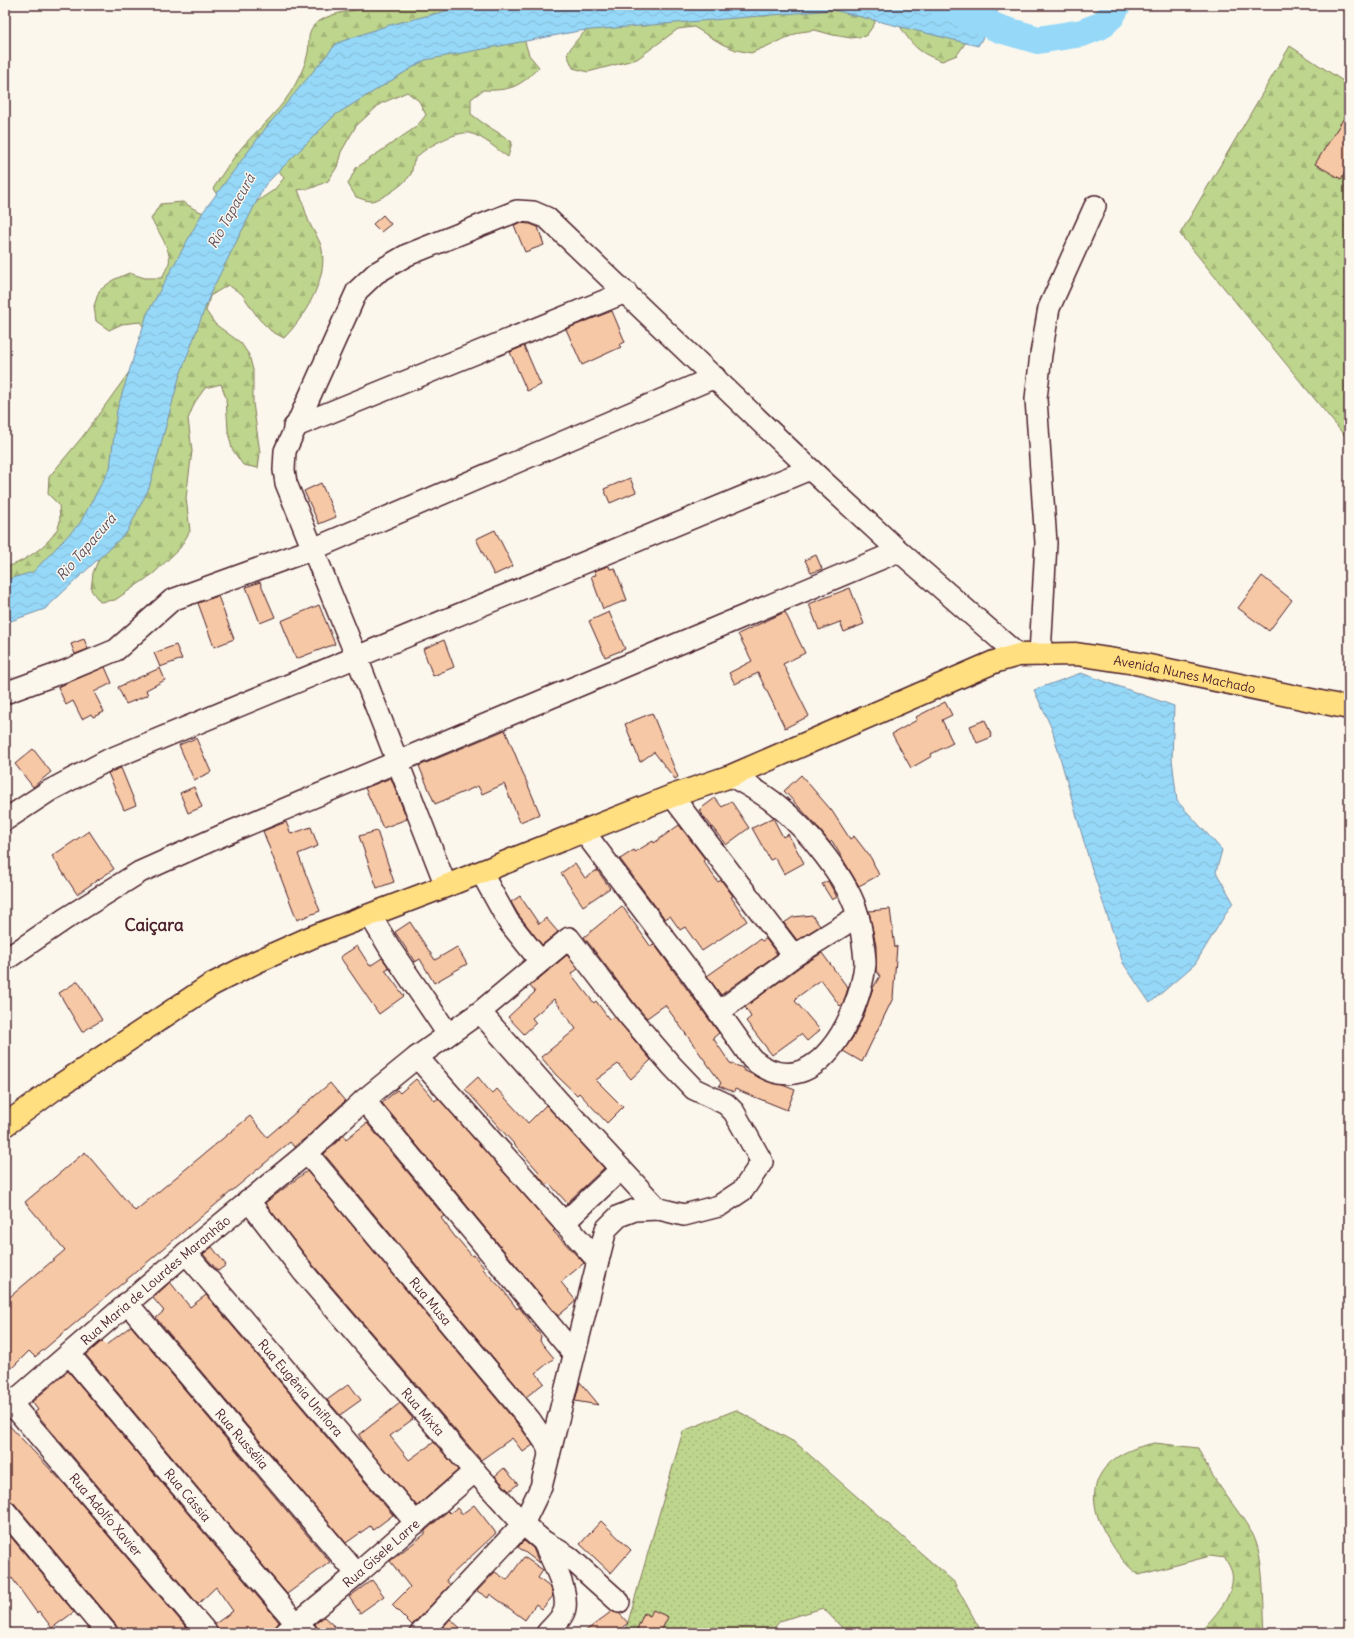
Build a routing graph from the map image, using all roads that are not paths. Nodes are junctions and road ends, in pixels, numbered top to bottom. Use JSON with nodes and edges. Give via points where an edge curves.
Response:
{"nodes":[{"id":1,"x":1094,"y":206,"type":"dead end"},
{"id":2,"x":626,"y":292,"type":"junction"},
{"id":3,"x":714,"y":377,"type":"junction"},
{"id":4,"x":294,"y":427,"type":"junction"},
{"id":5,"x":810,"y":469,"type":"junction"},
{"id":6,"x":313,"y":549,"type":"junction"},
{"id":7,"x":899,"y":551,"type":"junction"},
{"id":8,"x":1018,"y":655,"type":"junction"},
{"id":9,"x":1040,"y":655,"type":"junction"},
{"id":10,"x":357,"y":658,"type":"junction"},
{"id":11,"x":5,"y":693,"type":"edge"},
{"id":12,"x":1349,"y":708,"type":"edge"},
{"id":13,"x":397,"y":762,"type":"junction"},
{"id":14,"x":731,"y":776,"type":"junction"},
{"id":15,"x":672,"y":796,"type":"junction"},
{"id":16,"x":5,"y":820,"type":"edge"},
{"id":17,"x":584,"y":832,"type":"junction"},
{"id":18,"x":481,"y":872,"type":"junction"},
{"id":19,"x":446,"y":886,"type":"junction"},
{"id":20,"x":370,"y":915,"type":"junction"},
{"id":21,"x":858,"y":916,"type":"junction"},
{"id":22,"x":794,"y":956,"type":"junction"},
{"id":23,"x":5,"y":960,"type":"edge"},
{"id":24,"x":540,"y":961,"type":"junction"},
{"id":25,"x":480,"y":1012,"type":"junction"},
{"id":26,"x":719,"y":1012,"type":"junction"},
{"id":27,"x":448,"y":1034,"type":"junction"},
{"id":28,"x":417,"y":1058,"type":"junction"},
{"id":29,"x":364,"y":1100,"type":"junction"},
{"id":30,"x":5,"y":1125,"type":"edge"},
{"id":31,"x":307,"y":1152,"type":"junction"},
{"id":32,"x":621,"y":1169,"type":"junction"},
{"id":33,"x":248,"y":1200,"type":"junction"},
{"id":34,"x":658,"y":1209,"type":"junction"},
{"id":35,"x":564,"y":1223,"type":"junction"},
{"id":36,"x":186,"y":1253,"type":"junction"},
{"id":37,"x":598,"y":1261,"type":"junction"},
{"id":38,"x":127,"y":1303,"type":"junction"},
{"id":39,"x":574,"y":1354,"type":"junction"},
{"id":40,"x":70,"y":1355,"type":"junction"},
{"id":41,"x":7,"y":1403,"type":"edge"},
{"id":42,"x":548,"y":1454,"type":"junction"},
{"id":43,"x":475,"y":1471,"type":"junction"},
{"id":44,"x":5,"y":1510,"type":"edge"},
{"id":45,"x":416,"y":1523,"type":"junction"},
{"id":46,"x":523,"y":1524,"type":"junction"},
{"id":47,"x":543,"y":1540,"type":"junction"},
{"id":48,"x":357,"y":1574,"type":"junction"},
{"id":49,"x":619,"y":1602,"type":"dead end"},
{"id":50,"x":296,"y":1630,"type":"edge"},
{"id":51,"x":107,"y":1633,"type":"edge"},
{"id":52,"x":207,"y":1633,"type":"edge"},
{"id":53,"x":421,"y":1633,"type":"edge"},
{"id":54,"x":547,"y":1633,"type":"edge"}],
"edges":[{"from":1,"to":9,"type":"street","via":[[1049,308],[1041,354],[1036,399],[1046,543]]},
{"from":2,"to":3,"type":"street"},
{"from":2,"to":4,"type":"street"},
{"from":2,"to":4,"type":"street","via":[[547,218],[533,212],[517,211],[414,252],[376,273],[357,291]]},
{"from":3,"to":5,"type":"street"},
{"from":3,"to":6,"type":"street"},
{"from":4,"to":6,"type":"street","via":[[285,451],[286,484]]},
{"from":5,"to":7,"type":"street"},
{"from":5,"to":10,"type":"street"},
{"from":6,"to":10,"type":"street"},
{"from":6,"to":11,"type":"street","via":[[172,600],[116,650]]},
{"from":7,"to":8,"type":"street"},
{"from":7,"to":13,"type":"street"},
{"from":8,"to":9,"type":"main road","name":"Avenida Nunes Machado"},
{"from":8,"to":14,"type":"main road","name":"Avenida Nunes Machado","via":[[994,662]]},
{"from":9,"to":12,"type":"main road","name":"Avenida Nunes Machado","via":[[1076,654],[1136,663]]},
{"from":10,"to":13,"type":"street"},
{"from":10,"to":16,"type":"street","via":[[108,760],[49,791]]},
{"from":13,"to":19,"type":"street"},
{"from":13,"to":23,"type":"street","via":[[140,872]]},
{"from":14,"to":15,"type":"main road","name":"Avenida Nunes Machado"},
{"from":14,"to":21,"type":"street","via":[[756,790],[795,821],[836,871]]},
{"from":15,"to":17,"type":"main road","name":"Avenida Nunes Machado"},
{"from":15,"to":22,"type":"street"},
{"from":17,"to":18,"type":"main road","name":"Avenida Nunes Machado"},
{"from":17,"to":26,"type":"street"},
{"from":18,"to":19,"type":"main road","name":"Avenida Nunes Machado"},
{"from":18,"to":24,"type":"street","via":[[508,921]]},
{"from":19,"to":20,"type":"main road","name":"Avenida Nunes Machado"},
{"from":20,"to":27,"type":"street"},
{"from":20,"to":30,"type":"main road","name":"Avenida Nunes Machado","via":[[312,936],[212,985],[53,1090]]},
{"from":21,"to":22,"type":"street"},
{"from":21,"to":26,"type":"street","via":[[865,964],[852,1014],[834,1046],[811,1068],[790,1074],[765,1069],[752,1059]]},
{"from":22,"to":26,"type":"street"},
{"from":24,"to":25,"type":"street","name":"Rua Maria de Lourdes Maranhão"},
{"from":24,"to":34,"type":"street","name":"Rua Maria de Lourdes Maranhão","via":[[569,938],[629,1016],[672,1066],[694,1089],[726,1104],[734,1112],[762,1162],[743,1190],[719,1206],[684,1215]]},
{"from":25,"to":27,"type":"street","name":"Rua Maria de Lourdes Maranhão"},
{"from":25,"to":32,"type":"street"},
{"from":27,"to":28,"type":"street","name":"Rua Maria de Lourdes Maranhão"},
{"from":28,"to":29,"type":"street","name":"Rua Maria de Lourdes Maranhão"},
{"from":28,"to":35,"type":"street"},
{"from":29,"to":31,"type":"street","name":"Rua Maria de Lourdes Maranhão"},
{"from":29,"to":39,"type":"street"},
{"from":31,"to":33,"type":"street","name":"Rua Maria de Lourdes Maranhão"},
{"from":31,"to":42,"type":"street","name":"Rua Musa","via":[[530,1420],[547,1445]]},
{"from":32,"to":34,"type":"street"},
{"from":32,"to":35,"type":"street"},
{"from":33,"to":36,"type":"street","name":"Rua Maria de Lourdes Maranhão"},
{"from":33,"to":43,"type":"street","name":"Rua Mixta","via":[[304,1273]]},
{"from":34,"to":37,"type":"street","via":[[635,1210],[619,1216],[606,1228]]},
{"from":35,"to":37,"type":"street"},
{"from":36,"to":38,"type":"street","name":"Rua Maria de Lourdes Maranhão"},
{"from":36,"to":45,"type":"street","name":"Rua Eugênia Uniflora"},
{"from":37,"to":39,"type":"street"},
{"from":38,"to":40,"type":"street","name":"Rua Maria de Lourdes Maranhão"},
{"from":38,"to":48,"type":"street","name":"Rua Russélia"},
{"from":39,"to":42,"type":"street"},
{"from":40,"to":41,"type":"street","name":"Rua Maria de Lourdes Maranhão"},
{"from":40,"to":50,"type":"street","name":"Rua Cássia"},
{"from":41,"to":52,"type":"street","name":"Rua Adolfo Xavier"},
{"from":42,"to":46,"type":"street","via":[[540,1487]]},
{"from":43,"to":45,"type":"street","name":"Rua Gisele Larre"},
{"from":43,"to":46,"type":"street","name":"Rua Mixta"},
{"from":44,"to":51,"type":"street"},
{"from":45,"to":48,"type":"street","name":"Rua Gisele Larre"},
{"from":46,"to":47,"type":"street","name":"Rua Mixta"},
{"from":46,"to":53,"type":"street"},
{"from":47,"to":49,"type":"street","name":"Rua Mixta","via":[[568,1556]]},
{"from":47,"to":54,"type":"street","via":[[563,1589],[565,1608],[563,1615]]},
{"from":48,"to":50,"type":"street","name":"Rua Gisele Larre"}]}
